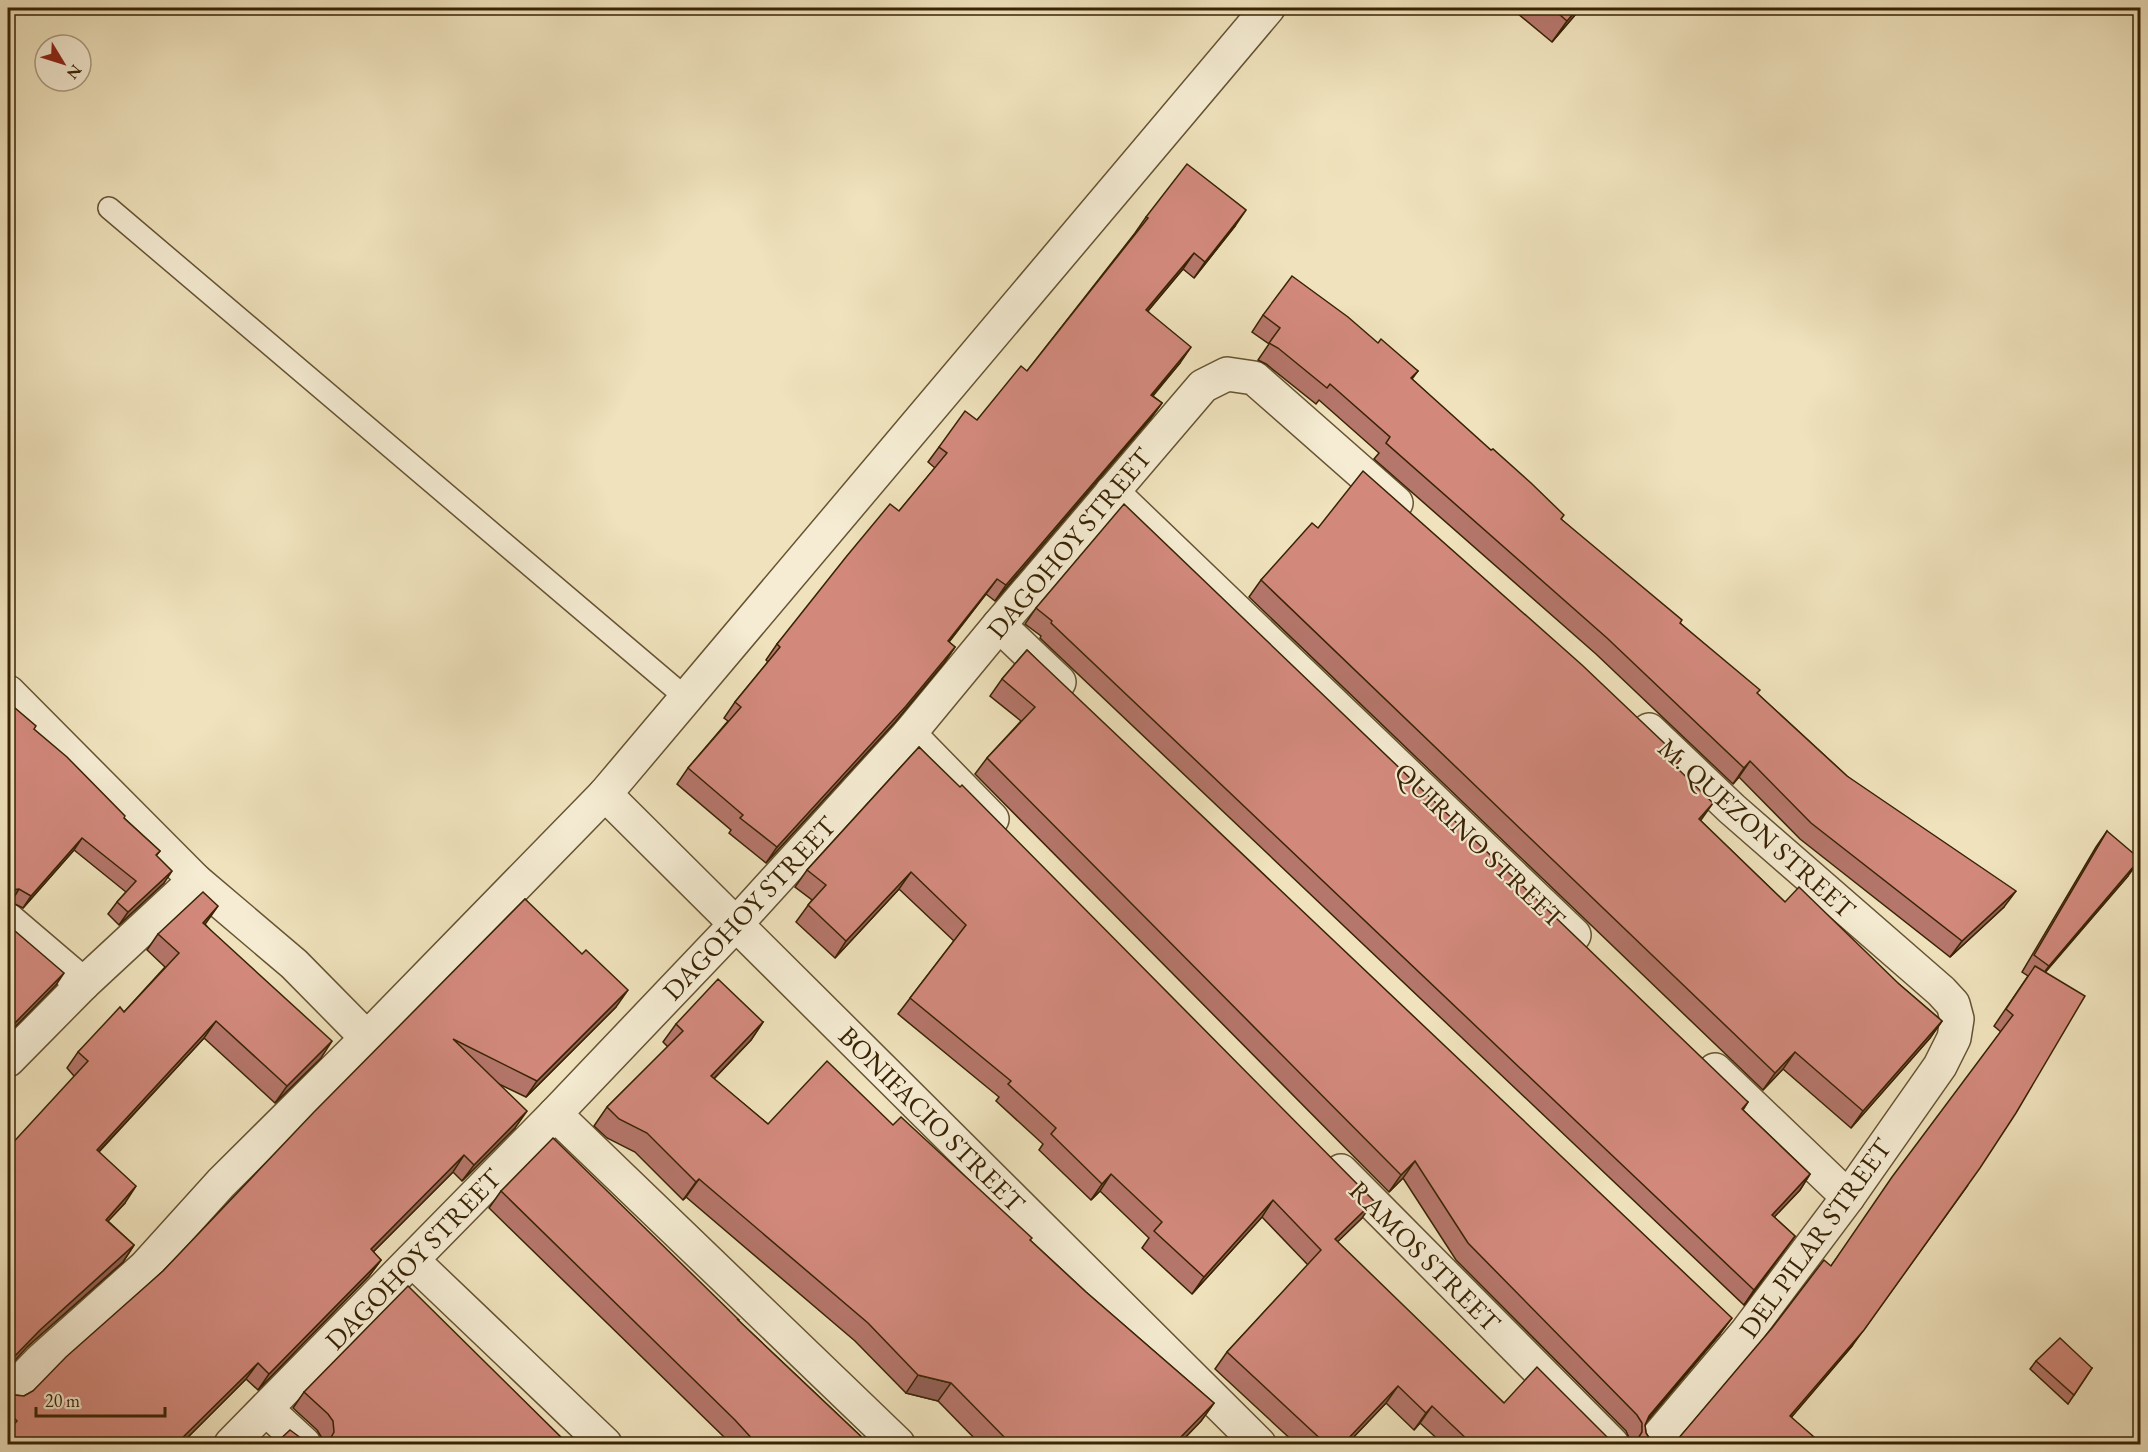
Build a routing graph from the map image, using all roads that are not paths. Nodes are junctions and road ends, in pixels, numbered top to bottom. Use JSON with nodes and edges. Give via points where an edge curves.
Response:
{"nodes":[{"id":1,"x":1268,"y":8,"type":"edge"},
{"id":2,"x":109,"y":208,"type":"dead end"},
{"id":3,"x":1112,"y":492,"type":"junction"},
{"id":4,"x":1414,"y":519,"type":"edge"},
{"id":5,"x":999,"y":625,"type":"junction"},
{"id":6,"x":8,"y":692,"type":"edge"},
{"id":7,"x":685,"y":697,"type":"junction"},
{"id":8,"x":1077,"y":699,"type":"edge"},
{"id":9,"x":1624,"y":707,"type":"edge"},
{"id":10,"x":909,"y":734,"type":"junction"},
{"id":11,"x":604,"y":794,"type":"junction"},
{"id":12,"x":1010,"y":836,"type":"edge"},
{"id":13,"x":195,"y":880,"type":"junction"},
{"id":14,"x":8,"y":920,"type":"edge"},
{"id":15,"x":736,"y":924,"type":"junction"},
{"id":16,"x":1597,"y":957,"type":"edge"},
{"id":17,"x":83,"y":984,"type":"junction"},
{"id":18,"x":1957,"y":1019,"type":"joint"},
{"id":19,"x":367,"y":1038,"type":"junction"},
{"id":20,"x":1692,"y":1048,"type":"edge"},
{"id":21,"x":8,"y":1060,"type":"edge"},
{"id":22,"x":555,"y":1114,"type":"junction"},
{"id":23,"x":1319,"y":1149,"type":"edge"},
{"id":24,"x":1848,"y":1197,"type":"junction"},
{"id":25,"x":412,"y":1260,"type":"junction"},
{"id":26,"x":1720,"y":1309,"type":"edge"},
{"id":27,"x":1746,"y":1333,"type":"junction"},
{"id":28,"x":8,"y":1394,"type":"edge"},
{"id":29,"x":266,"y":1409,"type":"junction"},
{"id":30,"x":231,"y":1444,"type":"edge"},
{"id":31,"x":304,"y":1444,"type":"edge"},
{"id":32,"x":605,"y":1444,"type":"edge"},
{"id":33,"x":898,"y":1444,"type":"edge"},
{"id":34,"x":1259,"y":1444,"type":"edge"},
{"id":35,"x":1612,"y":1444,"type":"edge"},
{"id":36,"x":1652,"y":1444,"type":"edge"}],
"edges":[{"from":1,"to":7,"type":"street"},
{"from":2,"to":7,"type":"lane"},
{"from":3,"to":4,"type":"street","name":"DAGOHOY STREET","via":[[1203,386],[1227,374],[1254,378]]},
{"from":3,"to":5,"type":"street","name":"DAGOHOY STREET"},
{"from":3,"to":16,"type":"street","name":"QUIRINO STREET"},
{"from":5,"to":8,"type":"street"},
{"from":5,"to":10,"type":"street","name":"DAGOHOY STREET"},
{"from":6,"to":13,"type":"street"},
{"from":7,"to":11,"type":"street"},
{"from":9,"to":18,"type":"street","name":"M. QUEZON STREET","via":[[1732,809],[1941,991],[1953,1004]]},
{"from":10,"to":12,"type":"street"},
{"from":10,"to":15,"type":"street","name":"DAGOHOY STREET"},
{"from":11,"to":15,"type":"street","name":"BONIFACIO STREET"},
{"from":11,"to":19,"type":"street"},
{"from":13,"to":17,"type":"street"},
{"from":13,"to":19,"type":"street","via":[[294,964]]},
{"from":14,"to":17,"type":"street"},
{"from":15,"to":22,"type":"street","name":"DAGOHOY STREET"},
{"from":15,"to":34,"type":"street","name":"BONIFACIO STREET"},
{"from":17,"to":21,"type":"street"},
{"from":18,"to":24,"type":"street","name":"DEL PILAR STREET","via":[[1954,1038],[1940,1066]]},
{"from":19,"to":28,"type":"street","via":[[221,1183],[145,1267]]},
{"from":20,"to":24,"type":"street"},
{"from":22,"to":25,"type":"street","name":"DAGOHOY STREET"},
{"from":22,"to":33,"type":"street"},
{"from":23,"to":35,"type":"street","name":"RAMOS STREET"},
{"from":24,"to":27,"type":"street","name":"DEL PILAR STREET"},
{"from":25,"to":29,"type":"street","name":"DAGOHOY STREET"},
{"from":25,"to":32,"type":"street"},
{"from":26,"to":27,"type":"street"},
{"from":27,"to":36,"type":"street","name":"DEL PILAR STREET"},
{"from":29,"to":30,"type":"street","name":"DAGOHOY STREET"},
{"from":29,"to":31,"type":"street"}]}
